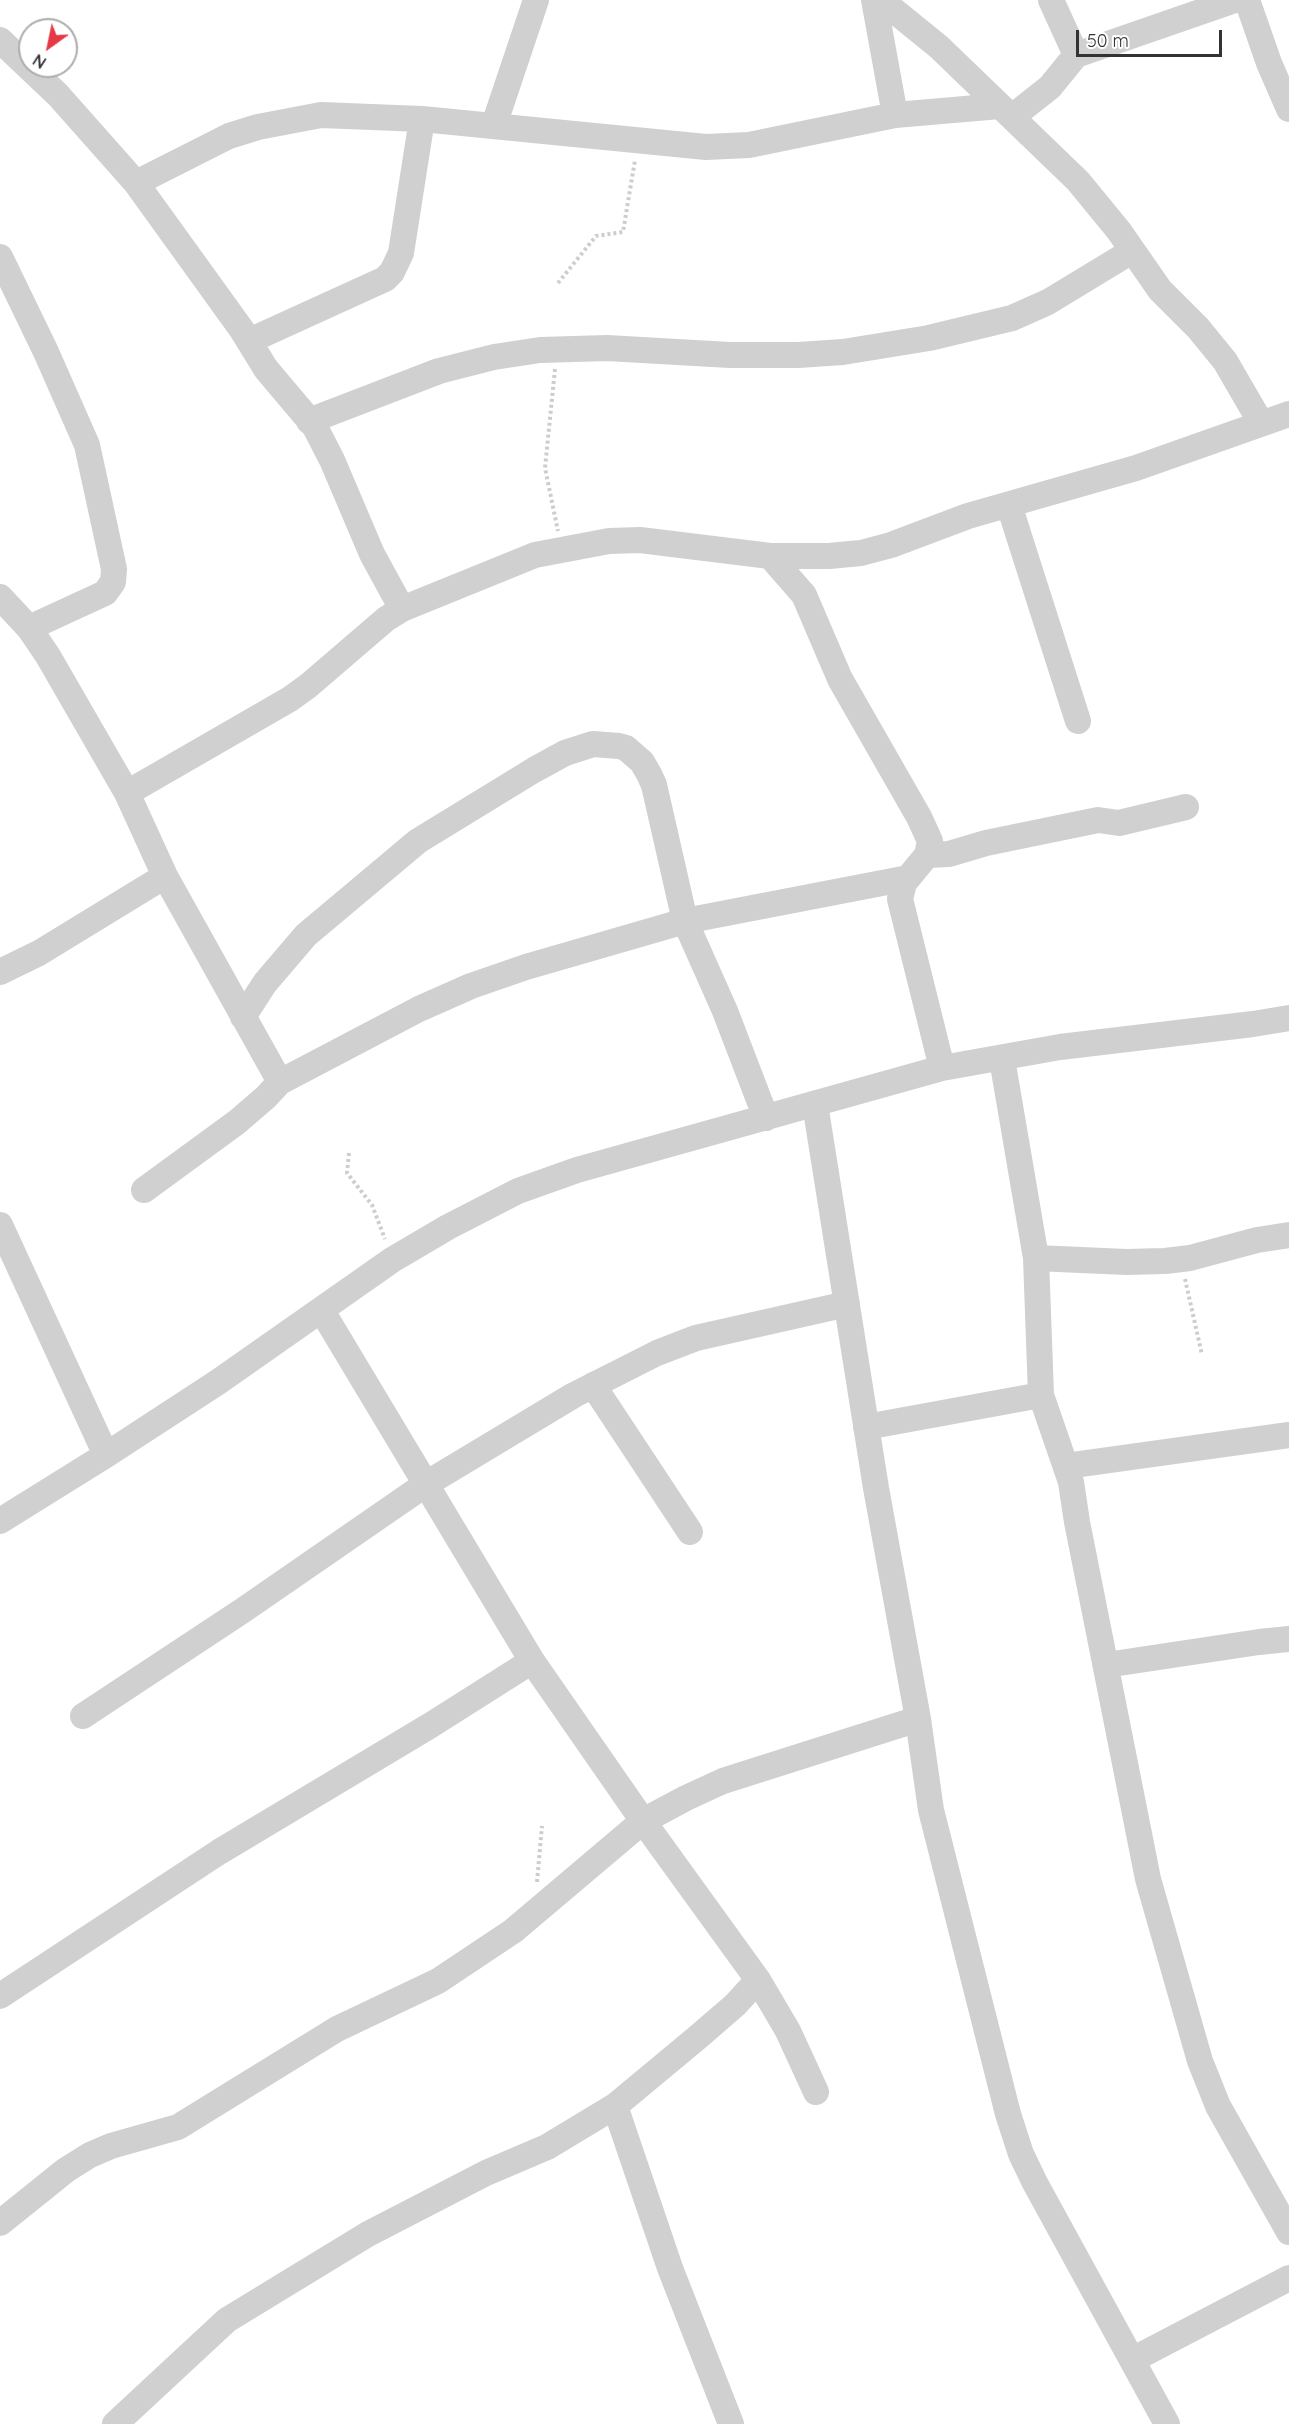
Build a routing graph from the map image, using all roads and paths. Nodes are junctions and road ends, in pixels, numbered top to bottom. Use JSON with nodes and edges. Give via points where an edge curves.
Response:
{"nodes":[{"id":1,"x":536,"y":0,"type":"edge"},
{"id":2,"x":1051,"y":0,"type":"edge"},
{"id":3,"x":1235,"y":0,"type":"edge"},
{"id":4,"x":1247,"y":0,"type":"edge"},
{"id":5,"x":879,"y":1,"type":"edge"},
{"id":6,"x":0,"y":40,"type":"edge"},
{"id":7,"x":1076,"y":55,"type":"junction"},
{"id":8,"x":1289,"y":109,"type":"edge"},
{"id":9,"x":1006,"y":111,"type":"junction"},
{"id":10,"x":895,"y":115,"type":"junction"},
{"id":11,"x":422,"y":119,"type":"junction"},
{"id":12,"x":494,"y":125,"type":"junction"},
{"id":13,"x":639,"y":141,"type":"junction"},
{"id":14,"x":136,"y":183,"type":"junction"},
{"id":15,"x":1132,"y":251,"type":"junction"},
{"id":16,"x":0,"y":257,"type":"edge"},
{"id":17,"x":558,"y":283,"type":"dead end"},
{"id":18,"x":249,"y":341,"type":"junction"},
{"id":19,"x":557,"y":349,"type":"junction"},
{"id":20,"x":1289,"y":414,"type":"edge"},
{"id":21,"x":309,"y":421,"type":"junction"},
{"id":22,"x":1261,"y":423,"type":"junction"},
{"id":23,"x":1009,"y":505,"type":"junction"},
{"id":24,"x":562,"y":549,"type":"junction"},
{"id":25,"x":770,"y":556,"type":"junction"},
{"id":26,"x":829,"y":556,"type":"junction"},
{"id":27,"x":804,"y":595,"type":"junction"},
{"id":28,"x":0,"y":597,"type":"edge"},
{"id":29,"x":402,"y":609,"type":"junction"},
{"id":30,"x":29,"y":628,"type":"junction"},
{"id":31,"x":1078,"y":721,"type":"dead end"},
{"id":32,"x":127,"y":793,"type":"junction"},
{"id":33,"x":1186,"y":807,"type":"dead end"},
{"id":34,"x":927,"y":855,"type":"junction"},
{"id":35,"x":165,"y":876,"type":"junction"},
{"id":36,"x":908,"y":878,"type":"junction"},
{"id":37,"x":685,"y":921,"type":"junction"},
{"id":38,"x":0,"y":972,"type":"edge"},
{"id":39,"x":243,"y":1017,"type":"junction"},
{"id":40,"x":1289,"y":1018,"type":"edge"},
{"id":41,"x":1002,"y":1059,"type":"junction"},
{"id":42,"x":942,"y":1068,"type":"junction"},
{"id":43,"x":280,"y":1082,"type":"junction"},
{"id":44,"x":815,"y":1104,"type":"junction"},
{"id":45,"x":766,"y":1118,"type":"junction"},
{"id":46,"x":349,"y":1153,"type":"dead end"},
{"id":47,"x":144,"y":1190,"type":"dead end"},
{"id":48,"x":0,"y":1225,"type":"edge"},
{"id":49,"x":1289,"y":1235,"type":"edge"},
{"id":50,"x":1036,"y":1258,"type":"junction"},
{"id":51,"x":392,"y":1260,"type":"junction"},
{"id":52,"x":1180,"y":1260,"type":"junction"},
{"id":53,"x":846,"y":1304,"type":"junction"},
{"id":54,"x":322,"y":1311,"type":"junction"},
{"id":55,"x":1202,"y":1355,"type":"dead end"},
{"id":56,"x":593,"y":1385,"type":"junction"},
{"id":57,"x":1041,"y":1395,"type":"junction"},
{"id":58,"x":866,"y":1427,"type":"junction"},
{"id":59,"x":1289,"y":1435,"type":"edge"},
{"id":60,"x":106,"y":1455,"type":"junction"},
{"id":61,"x":1066,"y":1466,"type":"junction"},
{"id":62,"x":426,"y":1484,"type":"junction"},
{"id":63,"x":0,"y":1521,"type":"edge"},
{"id":64,"x":690,"y":1532,"type":"dead end"},
{"id":65,"x":1289,"y":1639,"type":"edge"},
{"id":66,"x":532,"y":1661,"type":"junction"},
{"id":67,"x":1107,"y":1665,"type":"junction"},
{"id":68,"x":83,"y":1716,"type":"dead end"},
{"id":69,"x":918,"y":1719,"type":"junction"},
{"id":70,"x":643,"y":1821,"type":"junction"},
{"id":71,"x":542,"y":1827,"type":"dead end"},
{"id":72,"x":534,"y":1913,"type":"junction"},
{"id":73,"x":758,"y":1980,"type":"junction"},
{"id":74,"x":0,"y":1996,"type":"edge"},
{"id":75,"x":816,"y":2092,"type":"dead end"},
{"id":76,"x":615,"y":2106,"type":"junction"},
{"id":77,"x":0,"y":2223,"type":"edge"},
{"id":78,"x":1289,"y":2232,"type":"edge"},
{"id":79,"x":1289,"y":2278,"type":"edge"},
{"id":80,"x":1132,"y":2360,"type":"junction"},
{"id":81,"x":115,"y":2424,"type":"edge"},
{"id":82,"x":731,"y":2424,"type":"edge"},
{"id":83,"x":1167,"y":2424,"type":"edge"}],
"edges":[{"from":1,"to":12,"type":"street"},
{"from":2,"to":7,"type":"street"},
{"from":3,"to":7,"type":"street"},
{"from":4,"to":8,"type":"street"},
{"from":5,"to":9,"type":"street","via":[[939,47]]},
{"from":5,"to":10,"type":"street"},
{"from":6,"to":14,"type":"street","via":[[58,95]]},
{"from":7,"to":9,"type":"street","via":[[1050,87]]},
{"from":9,"to":10,"type":"street"},
{"from":9,"to":15,"type":"street","via":[[1078,182]]},
{"from":10,"to":13,"type":"street","via":[[749,145],[706,147]]},
{"from":11,"to":12,"type":"street"},
{"from":11,"to":14,"type":"street","via":[[321,116],[258,127],[229,136]]},
{"from":11,"to":18,"type":"street","via":[[401,253],[392,272],[385,279]]},
{"from":12,"to":13,"type":"street"},
{"from":13,"to":17,"type":"path","via":[[623,232],[596,236]]},
{"from":14,"to":18,"type":"street"},
{"from":15,"to":19,"type":"street","via":[[1048,302],[1012,318],[929,338],[798,355]]},
{"from":15,"to":22,"type":"street","via":[[1160,290],[1225,361]]},
{"from":16,"to":30,"type":"street","via":[[87,445],[114,569],[111,587],[99,597]]},
{"from":18,"to":21,"type":"street","via":[[266,369]]},
{"from":19,"to":21,"type":"street","via":[[494,357],[439,371]]},
{"from":19,"to":24,"type":"path","via":[[545,468]]},
{"from":20,"to":22,"type":"street"},
{"from":21,"to":29,"type":"street","via":[[329,452],[372,554]]},
{"from":22,"to":23,"type":"street","via":[[1136,468]]},
{"from":23,"to":26,"type":"street","via":[[891,545]]},
{"from":23,"to":31,"type":"street"},
{"from":24,"to":25,"type":"street","via":[[640,540]]},
{"from":24,"to":29,"type":"street","via":[[535,555]]},
{"from":25,"to":26,"type":"street"},
{"from":25,"to":27,"type":"street"},
{"from":26,"to":27,"type":"street"},
{"from":27,"to":34,"type":"street","via":[[840,679],[919,817],[930,841]]},
{"from":28,"to":30,"type":"street"},
{"from":29,"to":32,"type":"street","via":[[290,699]]},
{"from":30,"to":32,"type":"street"},
{"from":32,"to":35,"type":"street"},
{"from":33,"to":34,"type":"street","via":[[1119,823],[1098,820],[949,854]]},
{"from":34,"to":36,"type":"street"},
{"from":35,"to":38,"type":"street","via":[[39,953]]},
{"from":35,"to":39,"type":"street"},
{"from":36,"to":37,"type":"street"},
{"from":36,"to":42,"type":"street","via":[[900,899]]},
{"from":37,"to":39,"type":"street","via":[[649,774],[626,748],[594,744],[534,770],[418,841],[306,935],[265,982]]},
{"from":37,"to":43,"type":"street","via":[[471,986]]},
{"from":37,"to":45,"type":"street"},
{"from":39,"to":43,"type":"street"},
{"from":40,"to":41,"type":"street","via":[[1060,1047]]},
{"from":41,"to":42,"type":"street"},
{"from":41,"to":50,"type":"street"},
{"from":42,"to":44,"type":"street"},
{"from":43,"to":47,"type":"street","via":[[237,1122]]},
{"from":44,"to":45,"type":"street"},
{"from":44,"to":53,"type":"street"},
{"from":45,"to":51,"type":"street","via":[[577,1170],[518,1191]]},
{"from":46,"to":51,"type":"path","via":[[346,1173],[372,1205]]},
{"from":48,"to":60,"type":"street"},
{"from":49,"to":52,"type":"street"},
{"from":50,"to":52,"type":"street"},
{"from":50,"to":57,"type":"street"},
{"from":51,"to":54,"type":"street"},
{"from":52,"to":55,"type":"path"},
{"from":53,"to":56,"type":"street","via":[[696,1338]]},
{"from":53,"to":58,"type":"street"},
{"from":54,"to":60,"type":"street"},
{"from":54,"to":62,"type":"street"},
{"from":56,"to":62,"type":"street"},
{"from":56,"to":64,"type":"street"},
{"from":57,"to":58,"type":"street"},
{"from":57,"to":61,"type":"street"},
{"from":58,"to":69,"type":"street"},
{"from":59,"to":61,"type":"street"},
{"from":60,"to":63,"type":"street"},
{"from":61,"to":67,"type":"street"},
{"from":62,"to":66,"type":"street"},
{"from":62,"to":68,"type":"street"},
{"from":65,"to":67,"type":"street"},
{"from":66,"to":70,"type":"street"},
{"from":66,"to":74,"type":"street","via":[[219,1852]]},
{"from":67,"to":78,"type":"street","via":[[1149,1879],[1200,2061],[1218,2106]]},
{"from":69,"to":70,"type":"street","via":[[723,1782]]},
{"from":69,"to":80,"type":"street","via":[[932,1810],[1021,2154]]},
{"from":70,"to":72,"type":"street"},
{"from":70,"to":73,"type":"street"},
{"from":71,"to":72,"type":"path"},
{"from":72,"to":77,"type":"street","via":[[438,1981],[337,2030],[178,2127],[90,2155],[66,2169]]},
{"from":73,"to":75,"type":"street","via":[[788,2031]]},
{"from":73,"to":76,"type":"street","via":[[735,2005]]},
{"from":76,"to":81,"type":"street","via":[[547,2147],[368,2234],[227,2320]]},
{"from":76,"to":82,"type":"street","via":[[670,2268]]},
{"from":79,"to":80,"type":"street"},
{"from":80,"to":83,"type":"street"}]}
